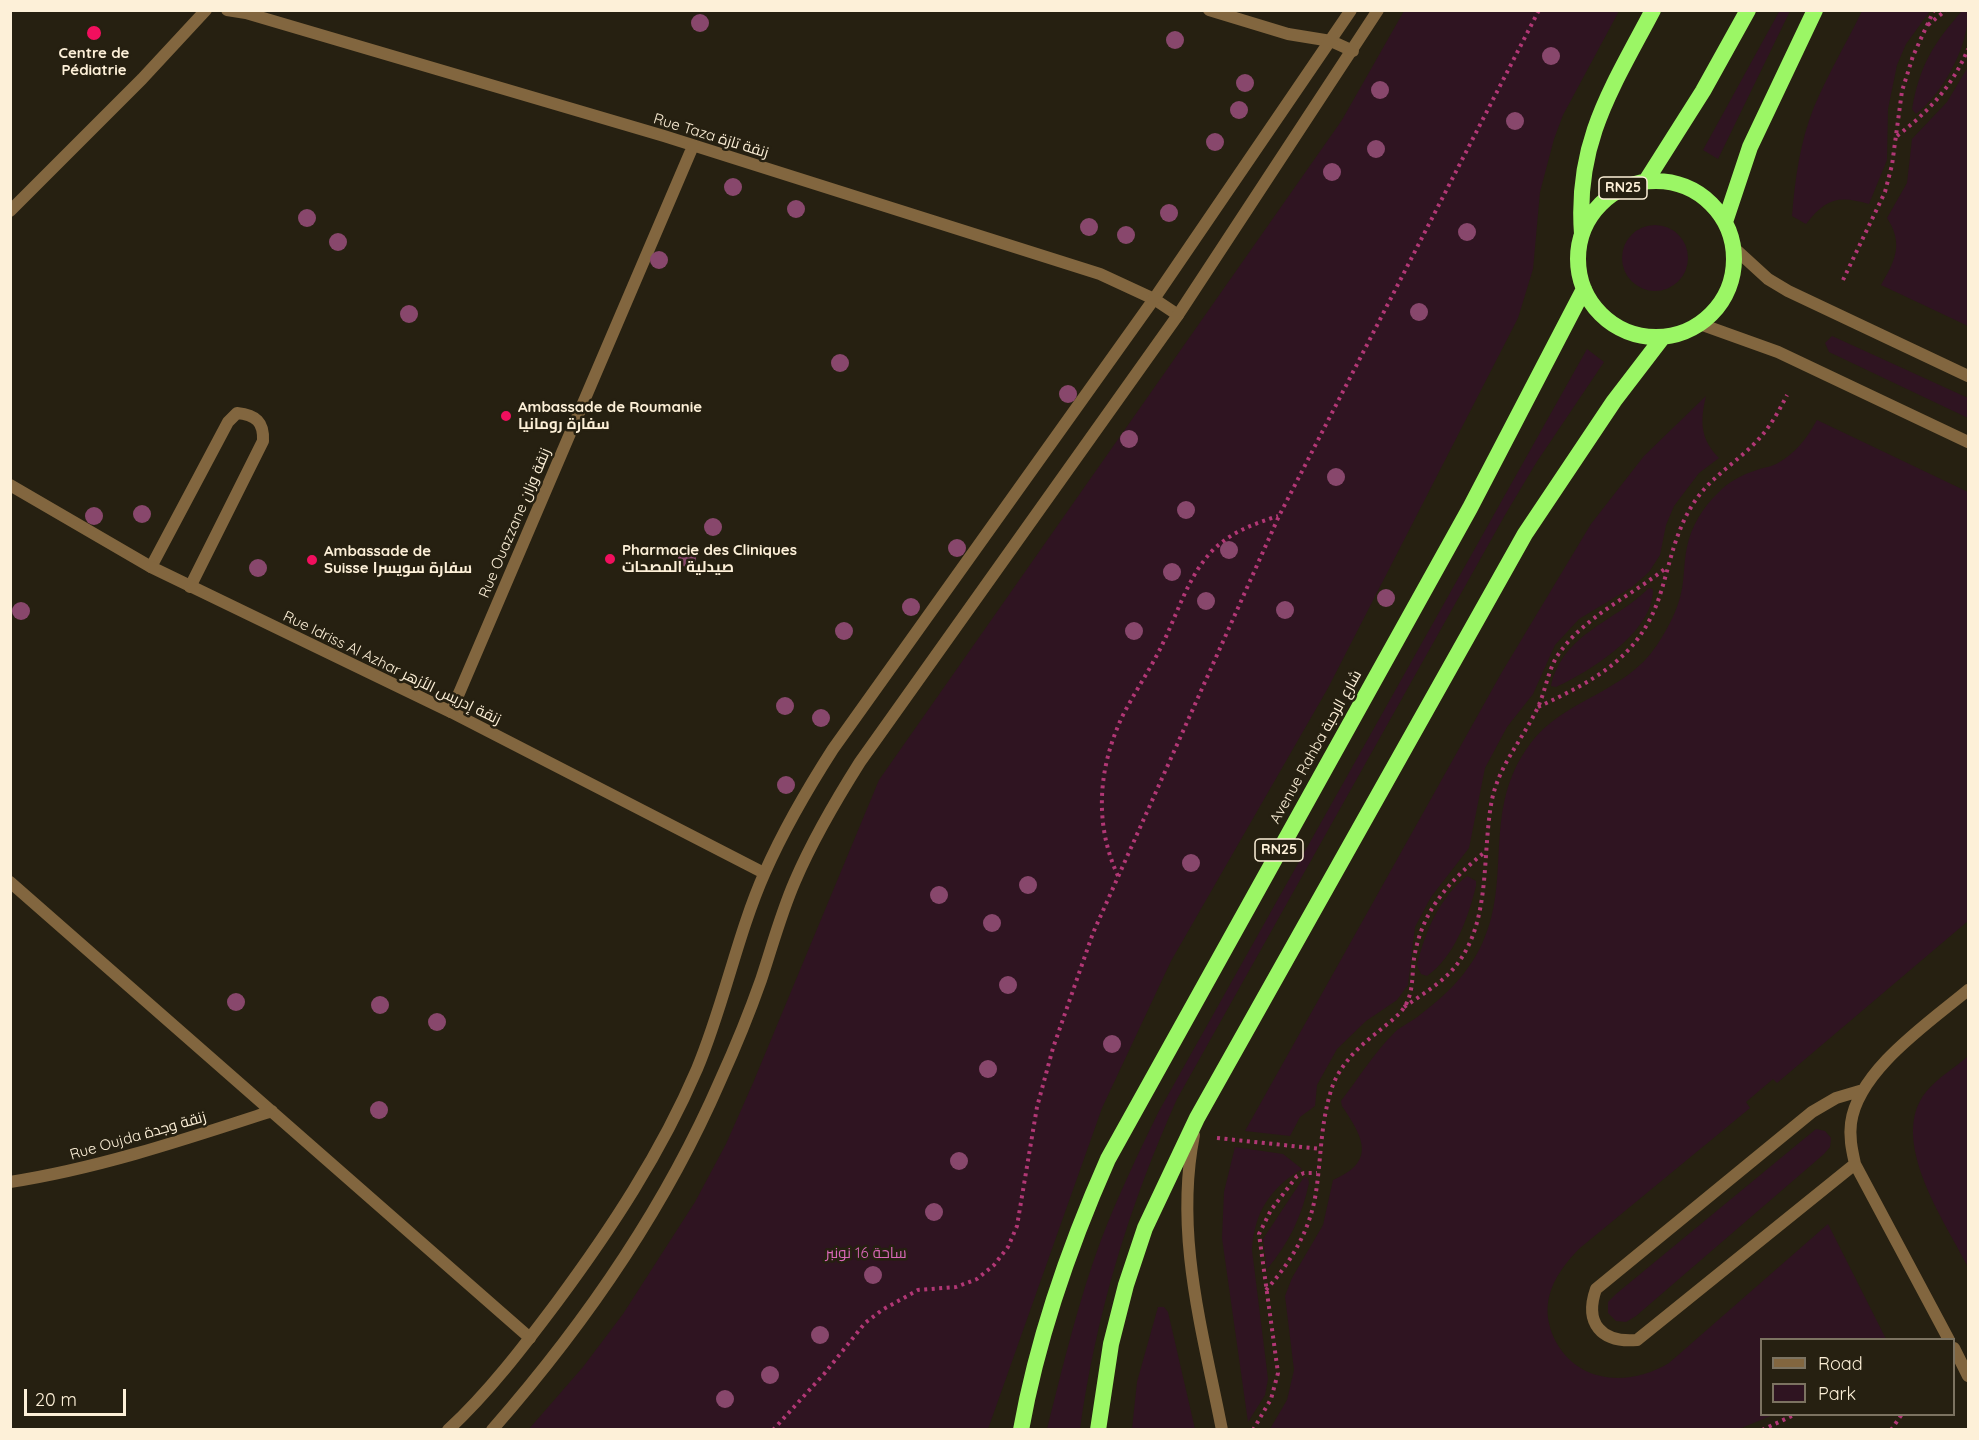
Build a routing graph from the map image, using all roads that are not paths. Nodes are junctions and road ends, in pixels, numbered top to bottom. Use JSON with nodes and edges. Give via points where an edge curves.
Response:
{"nodes":[{"id":1,"x":206,"y":10,"type":"edge"},
{"id":2,"x":226,"y":10,"type":"edge"},
{"id":3,"x":1209,"y":10,"type":"edge"},
{"id":4,"x":1351,"y":10,"type":"edge"},
{"id":5,"x":1378,"y":10,"type":"edge"},
{"id":6,"x":1653,"y":10,"type":"edge"},
{"id":7,"x":1748,"y":10,"type":"edge"},
{"id":8,"x":1815,"y":10,"type":"edge"},
{"id":9,"x":1331,"y":41,"type":"junction"},
{"id":10,"x":1353,"y":51,"type":"junction"},
{"id":11,"x":693,"y":146,"type":"junction"},
{"id":12,"x":1646,"y":181,"type":"junction"},
{"id":13,"x":10,"y":211,"type":"edge"},
{"id":14,"x":1725,"y":222,"type":"junction"},
{"id":15,"x":1582,"y":234,"type":"junction"},
{"id":16,"x":1733,"y":247,"type":"junction"},
{"id":17,"x":1584,"y":289,"type":"junction"},
{"id":18,"x":1154,"y":299,"type":"junction"},
{"id":19,"x":1178,"y":315,"type":"junction"},
{"id":20,"x":1700,"y":324,"type":"junction"},
{"id":21,"x":1663,"y":337,"type":"junction"},
{"id":22,"x":1968,"y":376,"type":"edge"},
{"id":23,"x":1968,"y":442,"type":"edge"},
{"id":24,"x":10,"y":485,"type":"edge"},
{"id":25,"x":151,"y":567,"type":"junction"},
{"id":26,"x":190,"y":587,"type":"junction"},
{"id":27,"x":451,"y":712,"type":"junction"},
{"id":28,"x":764,"y":873,"type":"junction"},
{"id":29,"x":10,"y":882,"type":"edge"},
{"id":30,"x":1968,"y":990,"type":"edge"},
{"id":31,"x":1863,"y":1090,"type":"junction"},
{"id":32,"x":272,"y":1111,"type":"junction"},
{"id":33,"x":1197,"y":1118,"type":"junction"},
{"id":34,"x":1855,"y":1164,"type":"junction"},
{"id":35,"x":10,"y":1182,"type":"edge"},
{"id":36,"x":530,"y":1338,"type":"junction"},
{"id":37,"x":1948,"y":1338,"type":"edge"},
{"id":38,"x":1955,"y":1352,"type":"edge"},
{"id":39,"x":1968,"y":1376,"type":"edge"},
{"id":40,"x":448,"y":1430,"type":"edge"},
{"id":41,"x":492,"y":1430,"type":"edge"},
{"id":42,"x":1021,"y":1430,"type":"edge"},
{"id":43,"x":1098,"y":1430,"type":"edge"},
{"id":44,"x":1222,"y":1430,"type":"edge"}],
"edges":[{"from":1,"to":13,"type":"street"},
{"from":2,"to":11,"type":"street","name":"Rue Taza زنقة تازة"},
{"from":3,"to":9,"type":"street","via":[[1288,34]]},
{"from":4,"to":9,"type":"street"},
{"from":5,"to":10,"type":"street"},
{"from":6,"to":15,"type":"highway","via":[[1591,135],[1581,184]]},
{"from":7,"to":12,"type":"highway","number":"RN25","via":[[1704,91]]},
{"from":8,"to":14,"type":"highway","via":[[1754,138]]},
{"from":9,"to":10,"type":"street"},
{"from":9,"to":18,"type":"street"},
{"from":10,"to":19,"type":"street"},
{"from":11,"to":18,"type":"street","name":"Rue Taza زنقة تازة","via":[[1100,274]]},
{"from":11,"to":27,"type":"street","name":"Rue Ouazzane زنقة وزان"},
{"from":12,"to":14,"type":"highway","number":"RN25","via":[[1670,182],[1692,189]]},
{"from":12,"to":15,"type":"highway","number":"RN25","via":[[1606,198]]},
{"from":14,"to":16,"type":"highway","number":"RN25"},
{"from":15,"to":17,"type":"highway","number":"RN25","via":[[1578,252]]},
{"from":16,"to":20,"type":"highway","number":"RN25","via":[[1732,273],[1724,298]]},
{"from":16,"to":22,"type":"street","via":[[1768,279],[1788,291]]},
{"from":17,"to":21,"type":"highway","number":"RN25","via":[[1597,310],[1616,325],[1638,335]]},
{"from":17,"to":42,"type":"highway","name":"Avenue Rahba شارع الرحبة","number":"RN25","via":[[1470,508],[1108,1159],[1051,1304]]},
{"from":18,"to":19,"type":"street","name":"Rue Taza زنقة تازة"},
{"from":18,"to":28,"type":"street","via":[[833,749]]},
{"from":19,"to":41,"type":"street","via":[[836,800],[795,882],[738,1042],[671,1183],[571,1337]]},
{"from":20,"to":21,"type":"highway","number":"RN25"},
{"from":20,"to":23,"type":"street","via":[[1778,352]]},
{"from":21,"to":33,"type":"highway","via":[[1594,429],[1525,534]]},
{"from":24,"to":25,"type":"street","name":"Rue Idriss Al Azhar زنقة إدريس الأزهر"},
{"from":25,"to":26,"type":"street","name":"Rue Idriss Al Azhar زنقة إدريس الأزهر"},
{"from":25,"to":26,"type":"street","via":[[228,422],[237,413],[249,414],[259,420],[264,430],[263,441]]},
{"from":26,"to":27,"type":"street","name":"Rue Idriss Al Azhar زنقة إدريس الأزهر"},
{"from":27,"to":28,"type":"street","name":"Rue Idriss Al Azhar زنقة إدريس الأزهر"},
{"from":28,"to":36,"type":"street","via":[[715,1023],[673,1119],[622,1210]]},
{"from":29,"to":32,"type":"street"},
{"from":30,"to":31,"type":"street","via":[[1911,1038]]},
{"from":31,"to":34,"type":"street","via":[[1851,1122]]},
{"from":31,"to":34,"type":"street","via":[[1836,1098],[1812,1112],[1596,1289],[1590,1305],[1594,1322],[1605,1335],[1620,1342],[1637,1340]]},
{"from":32,"to":35,"type":"street","name":"Rue Oujda زنقة وجدة","via":[[74,1171]]},
{"from":32,"to":36,"type":"street"},
{"from":33,"to":43,"type":"highway","via":[[1145,1228],[1126,1286],[1109,1354]]},
{"from":33,"to":44,"type":"street","via":[[1185,1204],[1187,1247]]},
{"from":34,"to":37,"type":"street"},
{"from":36,"to":40,"type":"street"},
{"from":38,"to":39,"type":"street"}]}
